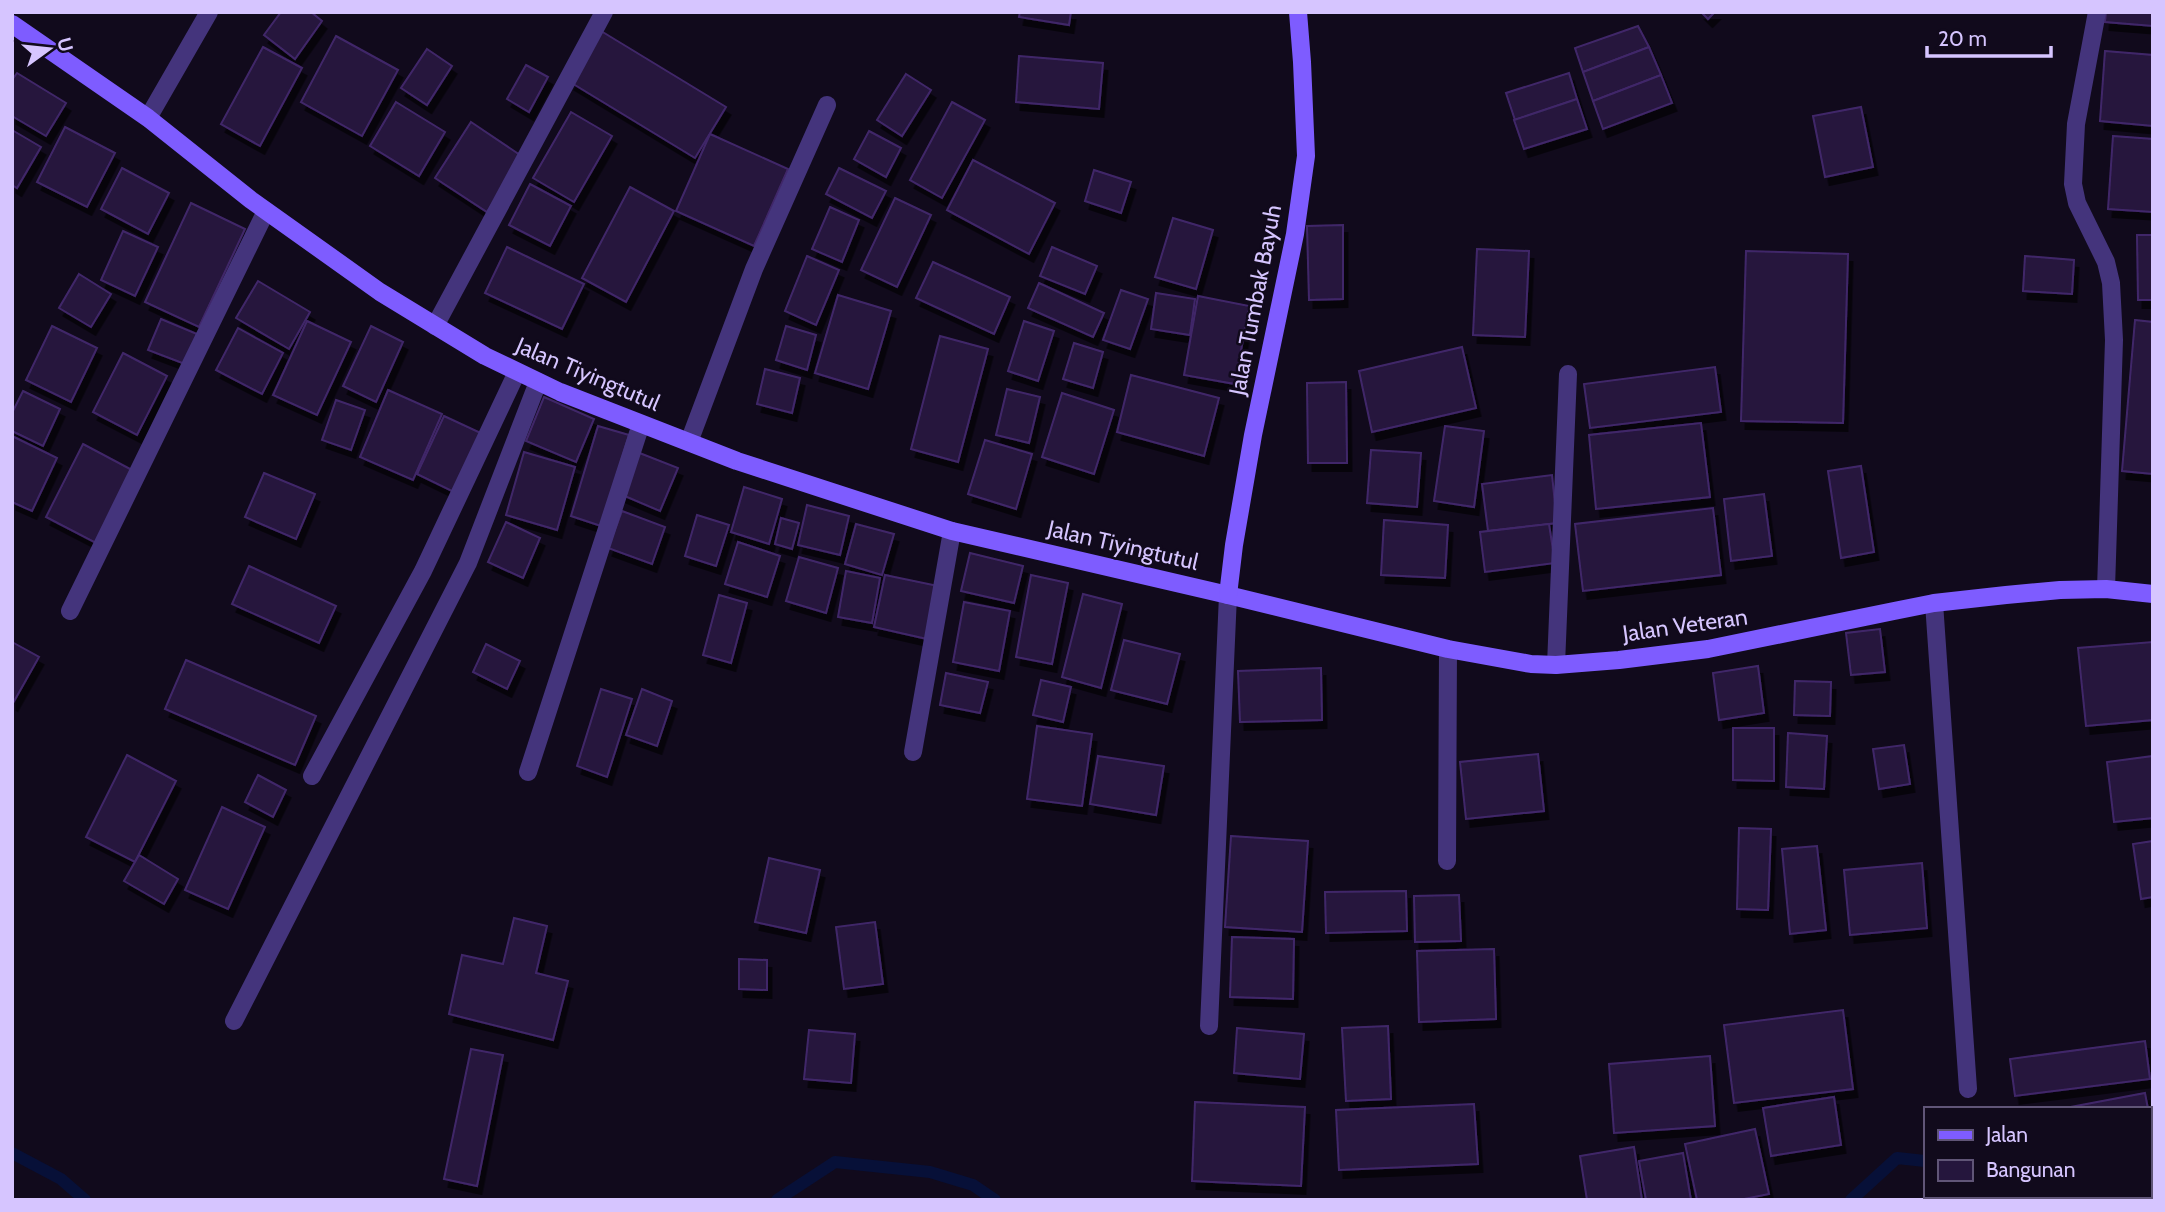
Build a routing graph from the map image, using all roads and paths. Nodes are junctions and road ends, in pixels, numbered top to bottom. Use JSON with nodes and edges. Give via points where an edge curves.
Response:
{"nodes":[{"id":1,"x":209,"y":12,"type":"edge"},
{"id":2,"x":604,"y":12,"type":"edge"},
{"id":3,"x":1298,"y":12,"type":"edge"},
{"id":4,"x":2097,"y":12,"type":"edge"},
{"id":5,"x":12,"y":24,"type":"edge"},
{"id":6,"x":827,"y":105,"type":"dead end"},
{"id":7,"x":148,"y":118,"type":"junction"},
{"id":8,"x":266,"y":211,"type":"junction"},
{"id":9,"x":435,"y":326,"type":"junction"},
{"id":10,"x":517,"y":372,"type":"junction"},
{"id":11,"x":1568,"y":374,"type":"dead end"},
{"id":12,"x":538,"y":382,"type":"junction"},
{"id":13,"x":641,"y":424,"type":"junction"},
{"id":14,"x":689,"y":442,"type":"junction"},
{"id":15,"x":952,"y":531,"type":"junction"},
{"id":16,"x":2106,"y":589,"type":"junction"},
{"id":17,"x":2153,"y":594,"type":"edge"},
{"id":18,"x":1228,"y":595,"type":"junction"},
{"id":19,"x":1934,"y":604,"type":"junction"},
{"id":20,"x":70,"y":611,"type":"dead end"},
{"id":21,"x":1448,"y":649,"type":"junction"},
{"id":22,"x":1556,"y":665,"type":"junction"},
{"id":23,"x":913,"y":752,"type":"dead end"},
{"id":24,"x":528,"y":772,"type":"dead end"},
{"id":25,"x":312,"y":776,"type":"dead end"},
{"id":26,"x":1447,"y":861,"type":"dead end"},
{"id":27,"x":234,"y":1021,"type":"dead end"},
{"id":28,"x":1209,"y":1026,"type":"dead end"},
{"id":29,"x":1968,"y":1089,"type":"dead end"}],
"edges":[{"from":1,"to":7,"type":"street"},
{"from":2,"to":9,"type":"street"},
{"from":3,"to":18,"type":"street","name":"Jalan Tumbak Bayuh","via":[[1306,156]]},
{"from":4,"to":16,"type":"street","via":[[2076,124],[2073,184],[2111,283],[2114,340]]},
{"from":5,"to":7,"type":"street","name":"Jalan Tiyingtutul"},
{"from":6,"to":14,"type":"street","via":[[754,269]]},
{"from":7,"to":8,"type":"street","name":"Jalan Tiyingtutul"},
{"from":8,"to":9,"type":"street","name":"Jalan Tiyingtutul"},
{"from":8,"to":20,"type":"street"},
{"from":9,"to":10,"type":"street","name":"Jalan Tiyingtutul"},
{"from":10,"to":12,"type":"street","name":"Jalan Tiyingtutul"},
{"from":10,"to":25,"type":"street","via":[[423,571]]},
{"from":11,"to":22,"type":"street"},
{"from":12,"to":13,"type":"street","name":"Jalan Tiyingtutul"},
{"from":12,"to":27,"type":"street","via":[[468,563]]},
{"from":13,"to":14,"type":"street","name":"Jalan Tiyingtutul"},
{"from":13,"to":24,"type":"street"},
{"from":14,"to":15,"type":"street","name":"Jalan Tiyingtutul"},
{"from":15,"to":18,"type":"street","name":"Jalan Tiyingtutul"},
{"from":15,"to":23,"type":"street"},
{"from":16,"to":17,"type":"street","name":"Jalan Veteran"},
{"from":16,"to":19,"type":"street","name":"Jalan Veteran"},
{"from":18,"to":21,"type":"street","name":"Jalan Veteran"},
{"from":18,"to":28,"type":"street"},
{"from":19,"to":22,"type":"street","name":"Jalan Veteran","via":[[1708,649]]},
{"from":19,"to":29,"type":"street"},
{"from":21,"to":22,"type":"street","name":"Jalan Veteran"},
{"from":21,"to":26,"type":"street"}]}
